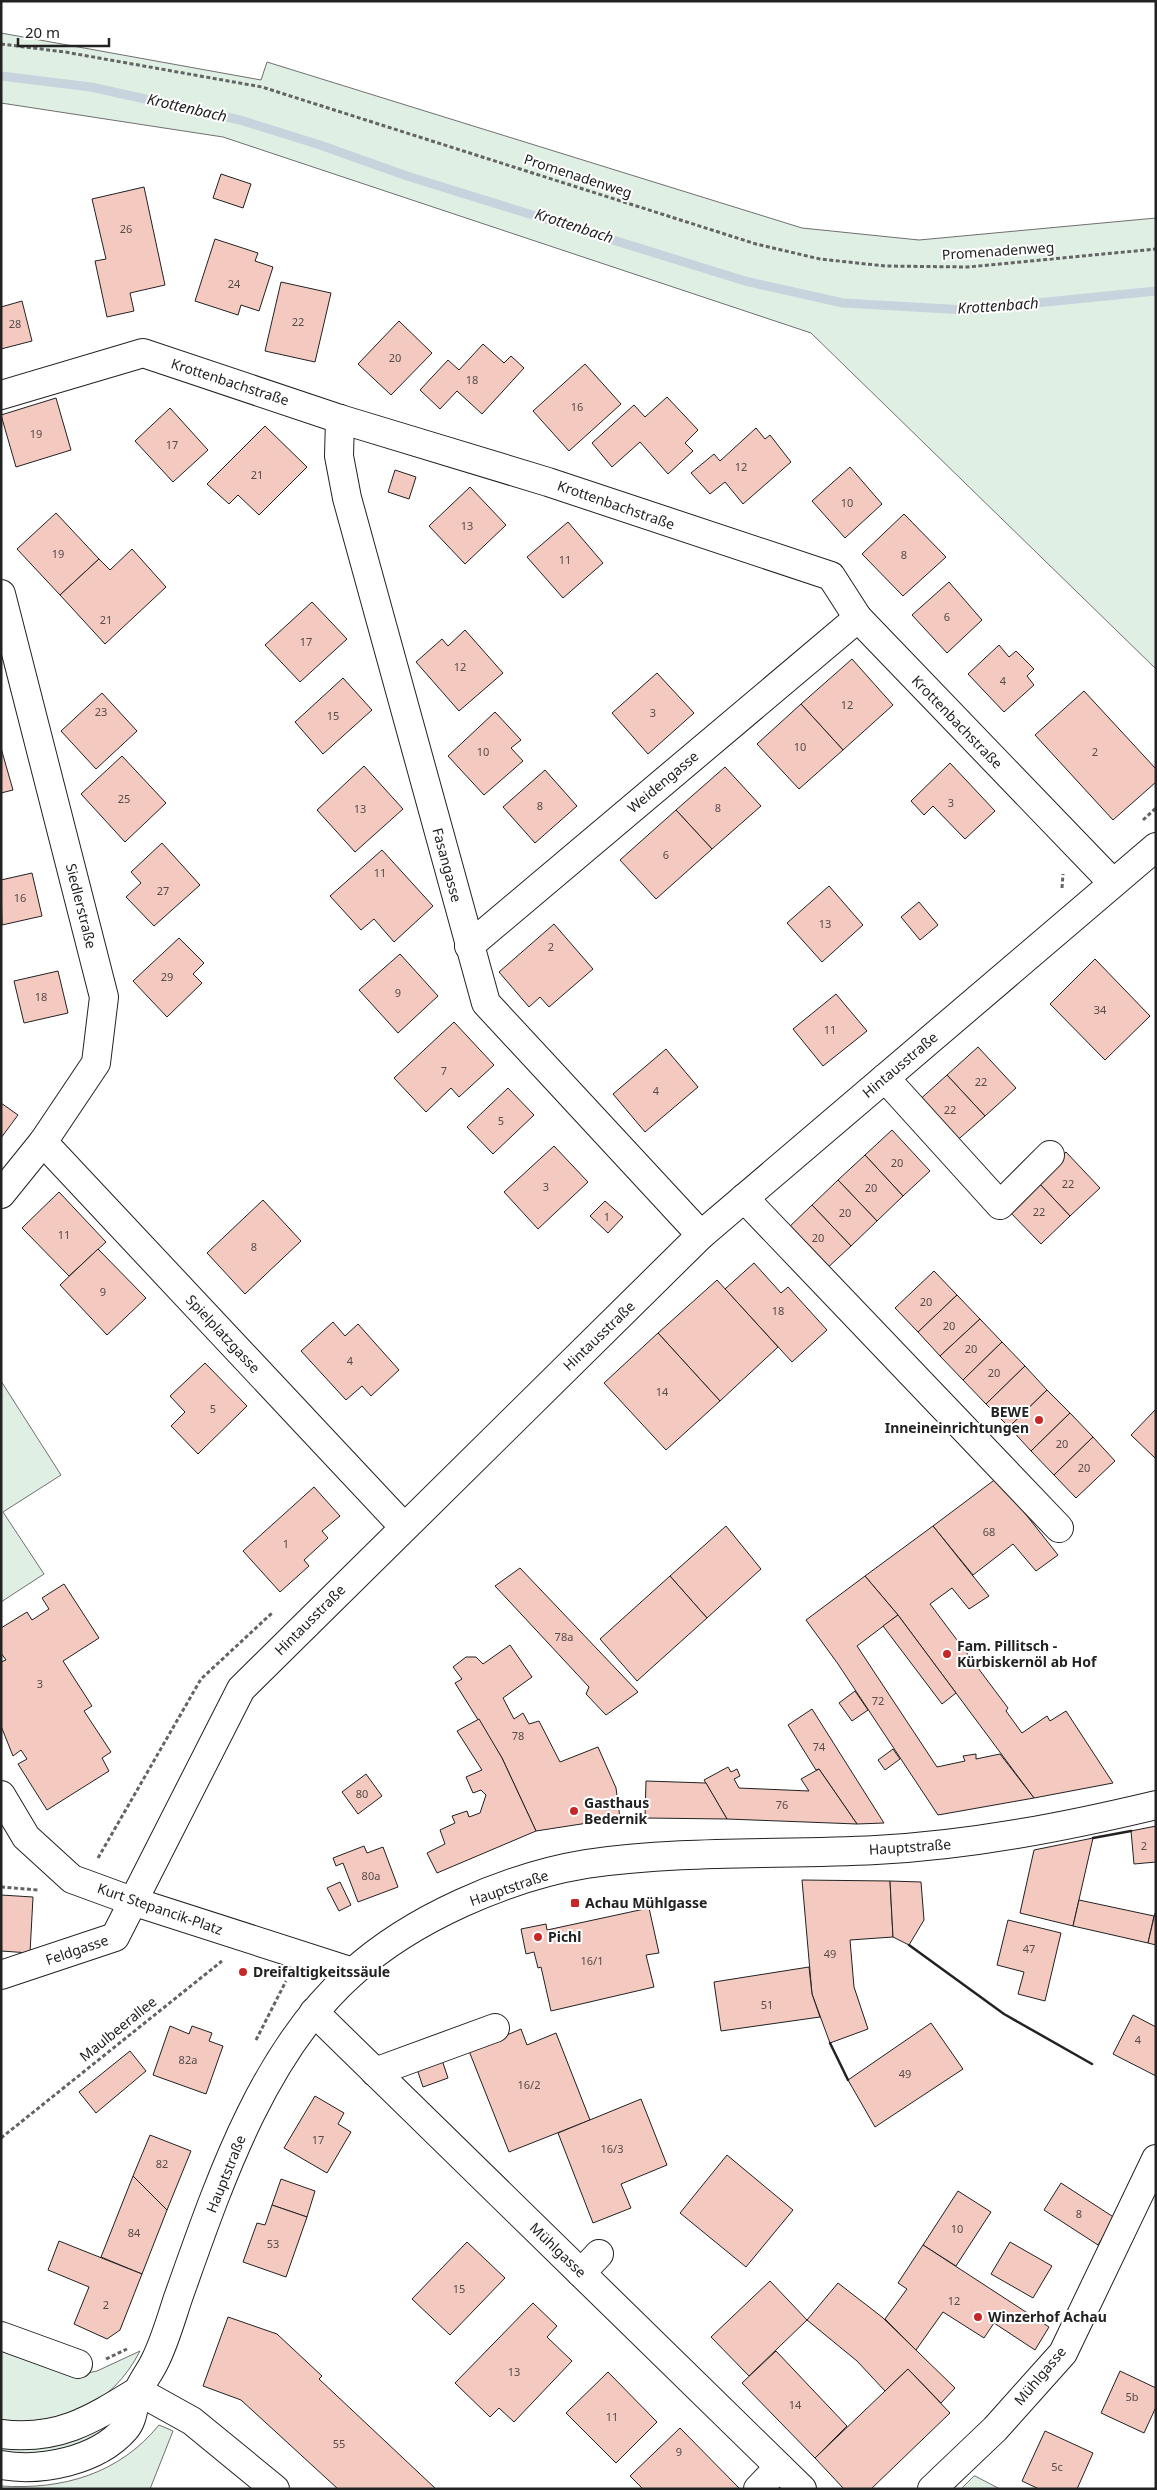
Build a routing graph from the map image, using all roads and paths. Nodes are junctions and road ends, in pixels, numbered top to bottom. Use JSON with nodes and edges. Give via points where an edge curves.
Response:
{"nodes":[{"id":1,"x":1,"y":44,"type":"edge"},
{"id":2,"x":1156,"y":249,"type":"edge"},
{"id":3,"x":1,"y":395,"type":"edge"},
{"id":4,"x":340,"y":419,"type":"junction"},
{"id":5,"x":1,"y":594,"type":"edge"},
{"id":6,"x":858,"y":618,"type":"junction"},
{"id":7,"x":1156,"y":847,"type":"edge"},
{"id":8,"x":1113,"y":884,"type":"junction"},
{"id":9,"x":469,"y":946,"type":"junction"},
{"id":10,"x":885,"y":1078,"type":"junction"},
{"id":11,"x":43,"y":1142,"type":"junction"},
{"id":12,"x":1050,"y":1154,"type":"dead end"},
{"id":13,"x":1,"y":1194,"type":"edge"},
{"id":14,"x":744,"y":1198,"type":"junction"},
{"id":15,"x":701,"y":1235,"type":"junction"},
{"id":16,"x":404,"y":1527,"type":"junction"},
{"id":17,"x":1059,"y":1528,"type":"dead end"},
{"id":18,"x":1,"y":1795,"type":"edge"},
{"id":19,"x":1156,"y":1805,"type":"edge"},
{"id":20,"x":132,"y":1901,"type":"junction"},
{"id":21,"x":250,"y":1938,"type":"junction"},
{"id":22,"x":353,"y":1972,"type":"junction"},
{"id":23,"x":1,"y":1974,"type":"edge"},
{"id":24,"x":314,"y":2012,"type":"junction"},
{"id":25,"x":495,"y":2028,"type":"dead end"},
{"id":26,"x":375,"y":2072,"type":"junction"},
{"id":27,"x":1,"y":2138,"type":"edge"},
{"id":28,"x":1156,"y":2159,"type":"edge"},
{"id":29,"x":1,"y":2336,"type":"edge"},
{"id":30,"x":78,"y":2364,"type":"dead end"},
{"id":31,"x":138,"y":2392,"type":"junction"},
{"id":32,"x":1,"y":2434,"type":"edge"},
{"id":33,"x":1,"y":2465,"type":"edge"},
{"id":34,"x":779,"y":2466,"type":"junction"},
{"id":35,"x":275,"y":2489,"type":"edge"},
{"id":36,"x":758,"y":2489,"type":"edge"},
{"id":37,"x":802,"y":2489,"type":"edge"},
{"id":38,"x":932,"y":2489,"type":"edge"}],
"edges":[{"from":1,"to":2,"type":"path","name":"Promenadenweg","via":[[65,52],[262,87],[756,244],[820,260],[885,266],[968,266]]},
{"from":3,"to":4,"type":"street","name":"Krottenbachstraße","via":[[143,354]]},
{"from":4,"to":6,"type":"street","name":"Krottenbachstraße","via":[[548,482],[830,576]]},
{"from":4,"to":9,"type":"street","name":"Fasangasse","via":[[339,456],[347,498]]},
{"from":5,"to":11,"type":"street","name":"Siedlerstraße","via":[[104,997],[96,1063]]},
{"from":6,"to":8,"type":"street","name":"Krottenbachstraße"},
{"from":6,"to":9,"type":"street","name":"Weidengasse"},
{"from":7,"to":8,"type":"street","name":"Hintausstraße"},
{"from":8,"to":10,"type":"street","name":"Hintausstraße"},
{"from":9,"to":15,"type":"street","name":"Fasangasse","via":[[486,1002]]},
{"from":10,"to":12,"type":"street","via":[[1000,1205]]},
{"from":10,"to":14,"type":"street","name":"Hintausstraße"},
{"from":11,"to":13,"type":"street","name":"Siedlerstraße"},
{"from":11,"to":16,"type":"street","name":"Spielplatzgasse"},
{"from":14,"to":15,"type":"street","name":"Hintausstraße"},
{"from":14,"to":17,"type":"street"},
{"from":15,"to":16,"type":"street","name":"Hintausstraße"},
{"from":16,"to":20,"type":"street","name":"Hintausstraße","via":[[241,1689]]},
{"from":18,"to":20,"type":"street","name":"Kurt Stepancik-Platz","via":[[26,1837],[72,1879]]},
{"from":19,"to":22,"type":"street","name":"Hauptstraße","via":[[1020,1834],[943,1845],[637,1858],[566,1868],[494,1891],[454,1908],[418,1926]]},
{"from":20,"to":21,"type":"street","name":"Kurt Stepancik-Platz"},
{"from":20,"to":23,"type":"street","name":"Feldgasse","via":[[115,1937]]},
{"from":21,"to":22,"type":"street","name":"Kurt Stepancik-Platz"},
{"from":21,"to":27,"type":"path","name":"Maulbeerallee"},
{"from":22,"to":24,"type":"street","name":"Hauptstraße"},
{"from":24,"to":26,"type":"street","name":"Mühlgasse"},
{"from":24,"to":31,"type":"street","name":"Hauptstraße","via":[[274,2067],[259,2096],[217,2194],[160,2351]]},
{"from":25,"to":26,"type":"street"},
{"from":26,"to":34,"type":"street","name":"Mühlgasse","via":[[590,2264]]},
{"from":28,"to":38,"type":"street","name":"Mühlgasse","via":[[1063,2353],[995,2429]]},
{"from":29,"to":30,"type":"street"},
{"from":31,"to":32,"type":"street","via":[[70,2429],[35,2436]]},
{"from":31,"to":33,"type":"street","name":"Hauptstraße","via":[[129,2424],[123,2432],[96,2449],[47,2466]]},
{"from":31,"to":35,"type":"street","via":[[192,2421]]},
{"from":34,"to":36,"type":"street"},
{"from":34,"to":37,"type":"street","name":"Mühlgasse"}]}
